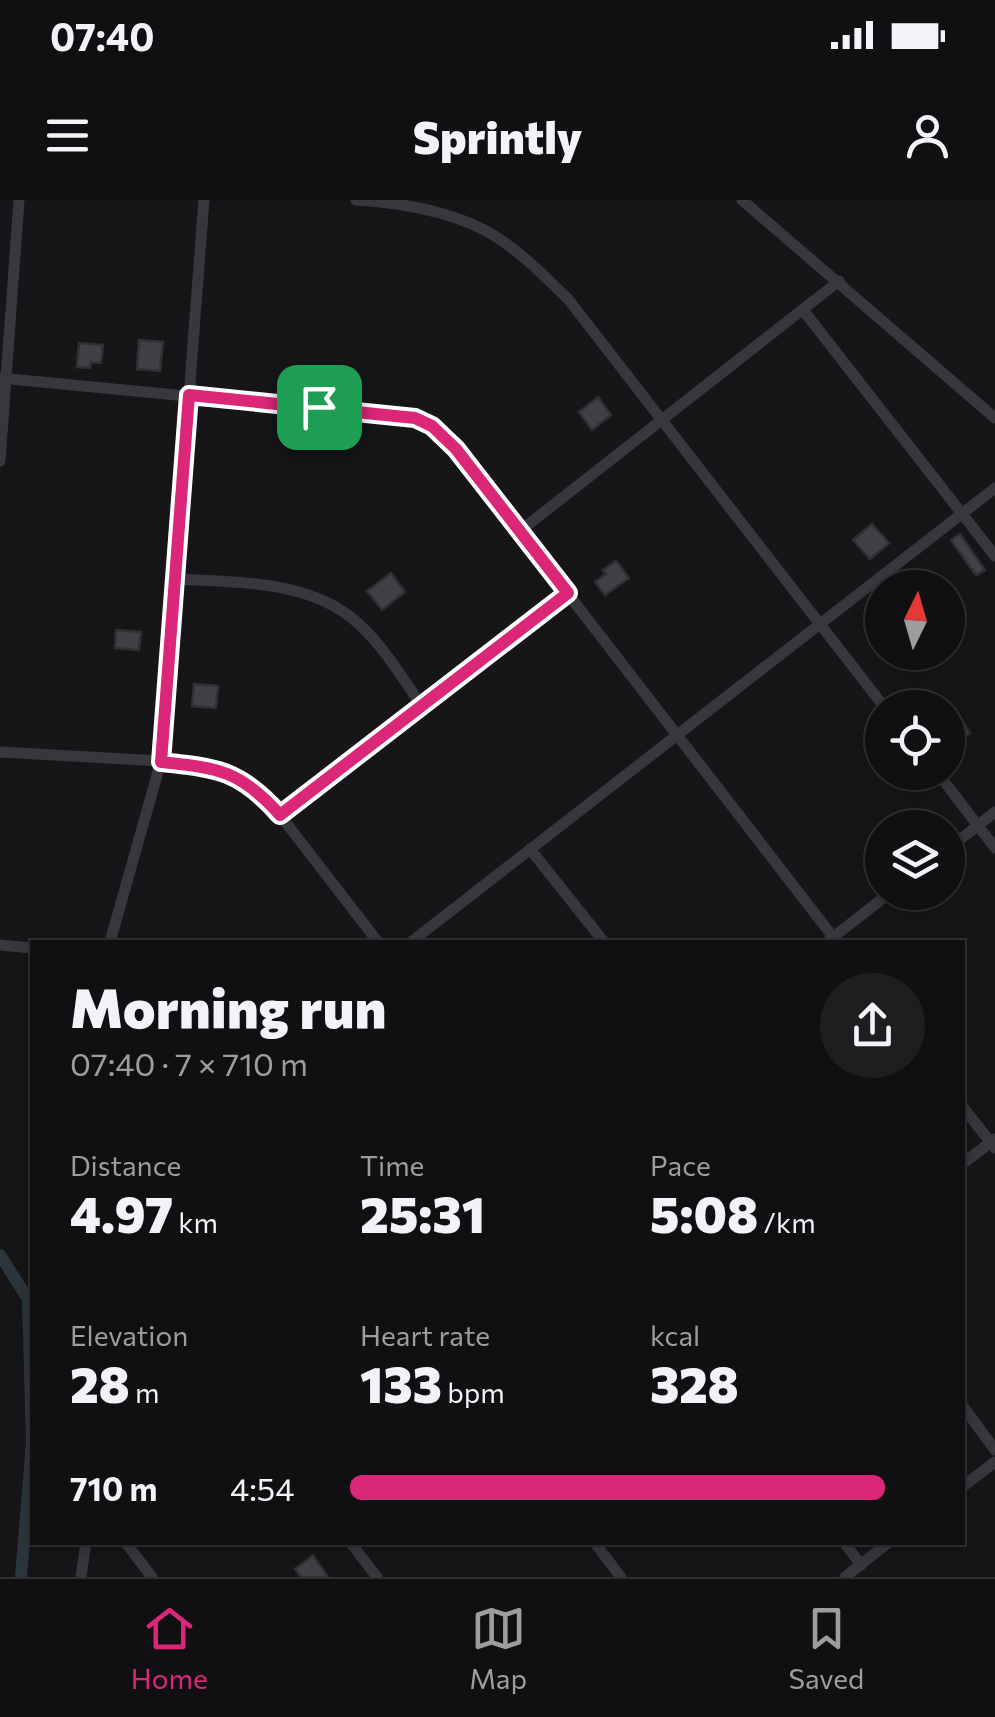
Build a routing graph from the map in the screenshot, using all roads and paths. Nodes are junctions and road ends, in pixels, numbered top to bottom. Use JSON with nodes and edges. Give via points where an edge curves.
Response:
{"nodes":[{"id":1,"x":19,"y":200,"type":"edge"},
{"id":2,"x":204,"y":200,"type":"edge"},
{"id":3,"x":356,"y":200,"type":"edge"},
{"id":4,"x":742,"y":200,"type":"edge"},
{"id":5,"x":839,"y":281,"type":"junction"},
{"id":6,"x":803,"y":310,"type":"junction"},
{"id":7,"x":3,"y":378,"type":"edge"},
{"id":8,"x":189,"y":395,"type":"junction"},
{"id":9,"x":995,"y":418,"type":"edge"},
{"id":10,"x":662,"y":420,"type":"junction"},
{"id":11,"x":0,"y":461,"type":"edge"},
{"id":12,"x":995,"y":488,"type":"edge"},
{"id":13,"x":962,"y":514,"type":"junction"},
{"id":14,"x":520,"y":531,"type":"junction"},
{"id":15,"x":995,"y":556,"type":"edge"},
{"id":16,"x":175,"y":579,"type":"junction"},
{"id":17,"x":568,"y":593,"type":"junction"},
{"id":18,"x":820,"y":625,"type":"junction"},
{"id":19,"x":872,"y":690,"type":"edge"},
{"id":20,"x":422,"y":706,"type":"junction"},
{"id":21,"x":677,"y":736,"type":"junction"},
{"id":22,"x":0,"y":752,"type":"edge"},
{"id":23,"x":161,"y":762,"type":"junction"},
{"id":24,"x":950,"y":790,"type":"edge"},
{"id":25,"x":995,"y":812,"type":"edge"},
{"id":26,"x":280,"y":815,"type":"junction"},
{"id":27,"x":978,"y":825,"type":"junction"},
{"id":28,"x":965,"y":835,"type":"edge"},
{"id":29,"x":995,"y":848,"type":"edge"},
{"id":30,"x":530,"y":850,"type":"junction"},
{"id":31,"x":869,"y":910,"type":"edge"},
{"id":32,"x":111,"y":940,"type":"edge"},
{"id":33,"x":376,"y":940,"type":"edge"},
{"id":34,"x":414,"y":940,"type":"edge"},
{"id":35,"x":602,"y":940,"type":"edge"},
{"id":36,"x":831,"y":940,"type":"edge"},
{"id":37,"x":833,"y":940,"type":"edge"},
{"id":38,"x":0,"y":946,"type":"edge"},
{"id":39,"x":30,"y":948,"type":"edge"},
{"id":40,"x":965,"y":1109,"type":"edge"},
{"id":41,"x":994,"y":1143,"type":"edge"},
{"id":42,"x":965,"y":1162,"type":"edge"},
{"id":43,"x":965,"y":1409,"type":"edge"},
{"id":44,"x":995,"y":1450,"type":"edge"},
{"id":45,"x":995,"y":1462,"type":"edge"},
{"id":46,"x":965,"y":1485,"type":"edge"},
{"id":47,"x":86,"y":1545,"type":"edge"},
{"id":48,"x":127,"y":1545,"type":"edge"},
{"id":49,"x":352,"y":1545,"type":"edge"},
{"id":50,"x":596,"y":1545,"type":"edge"},
{"id":51,"x":846,"y":1545,"type":"edge"},
{"id":52,"x":886,"y":1545,"type":"edge"},
{"id":53,"x":861,"y":1564,"type":"junction"},
{"id":54,"x":81,"y":1577,"type":"edge"},
{"id":55,"x":152,"y":1577,"type":"edge"},
{"id":56,"x":377,"y":1577,"type":"edge"},
{"id":57,"x":621,"y":1577,"type":"edge"},
{"id":58,"x":845,"y":1577,"type":"edge"}],
"edges":[{"from":1,"to":7,"type":"street"},
{"from":2,"to":8,"type":"street"},
{"from":3,"to":10,"type":"street","via":[[442,213],[495,236],[568,299]]},
{"from":4,"to":5,"type":"street"},
{"from":5,"to":6,"type":"street"},
{"from":5,"to":9,"type":"street"},
{"from":6,"to":10,"type":"street"},
{"from":6,"to":13,"type":"street"},
{"from":7,"to":8,"type":"street"},
{"from":7,"to":11,"type":"street"},
{"from":8,"to":14,"type":"street","via":[[415,418],[456,449]]},
{"from":8,"to":16,"type":"street"},
{"from":10,"to":14,"type":"street"},
{"from":10,"to":18,"type":"street"},
{"from":12,"to":13,"type":"street"},
{"from":13,"to":15,"type":"street"},
{"from":13,"to":18,"type":"street"},
{"from":14,"to":17,"type":"street"},
{"from":16,"to":20,"type":"street","via":[[280,588],[326,602],[379,647]]},
{"from":16,"to":23,"type":"street"},
{"from":17,"to":20,"type":"street"},
{"from":17,"to":21,"type":"street"},
{"from":18,"to":19,"type":"street"},
{"from":18,"to":21,"type":"street"},
{"from":20,"to":26,"type":"street"},
{"from":21,"to":30,"type":"street"},
{"from":21,"to":36,"type":"street"},
{"from":22,"to":23,"type":"street"},
{"from":23,"to":26,"type":"street","via":[[233,774]]},
{"from":23,"to":32,"type":"street"},
{"from":24,"to":27,"type":"street"},
{"from":25,"to":27,"type":"street"},
{"from":26,"to":33,"type":"street"},
{"from":27,"to":28,"type":"street"},
{"from":27,"to":29,"type":"street"},
{"from":30,"to":34,"type":"street"},
{"from":30,"to":35,"type":"street"},
{"from":31,"to":37,"type":"street"},
{"from":38,"to":39,"type":"street"},
{"from":40,"to":41,"type":"street"},
{"from":41,"to":42,"type":"street"},
{"from":43,"to":44,"type":"street"},
{"from":45,"to":46,"type":"street"},
{"from":47,"to":54,"type":"street"},
{"from":48,"to":55,"type":"street"},
{"from":49,"to":56,"type":"street"},
{"from":50,"to":57,"type":"street"},
{"from":51,"to":53,"type":"street"},
{"from":52,"to":53,"type":"street"},
{"from":53,"to":58,"type":"street"}]}
